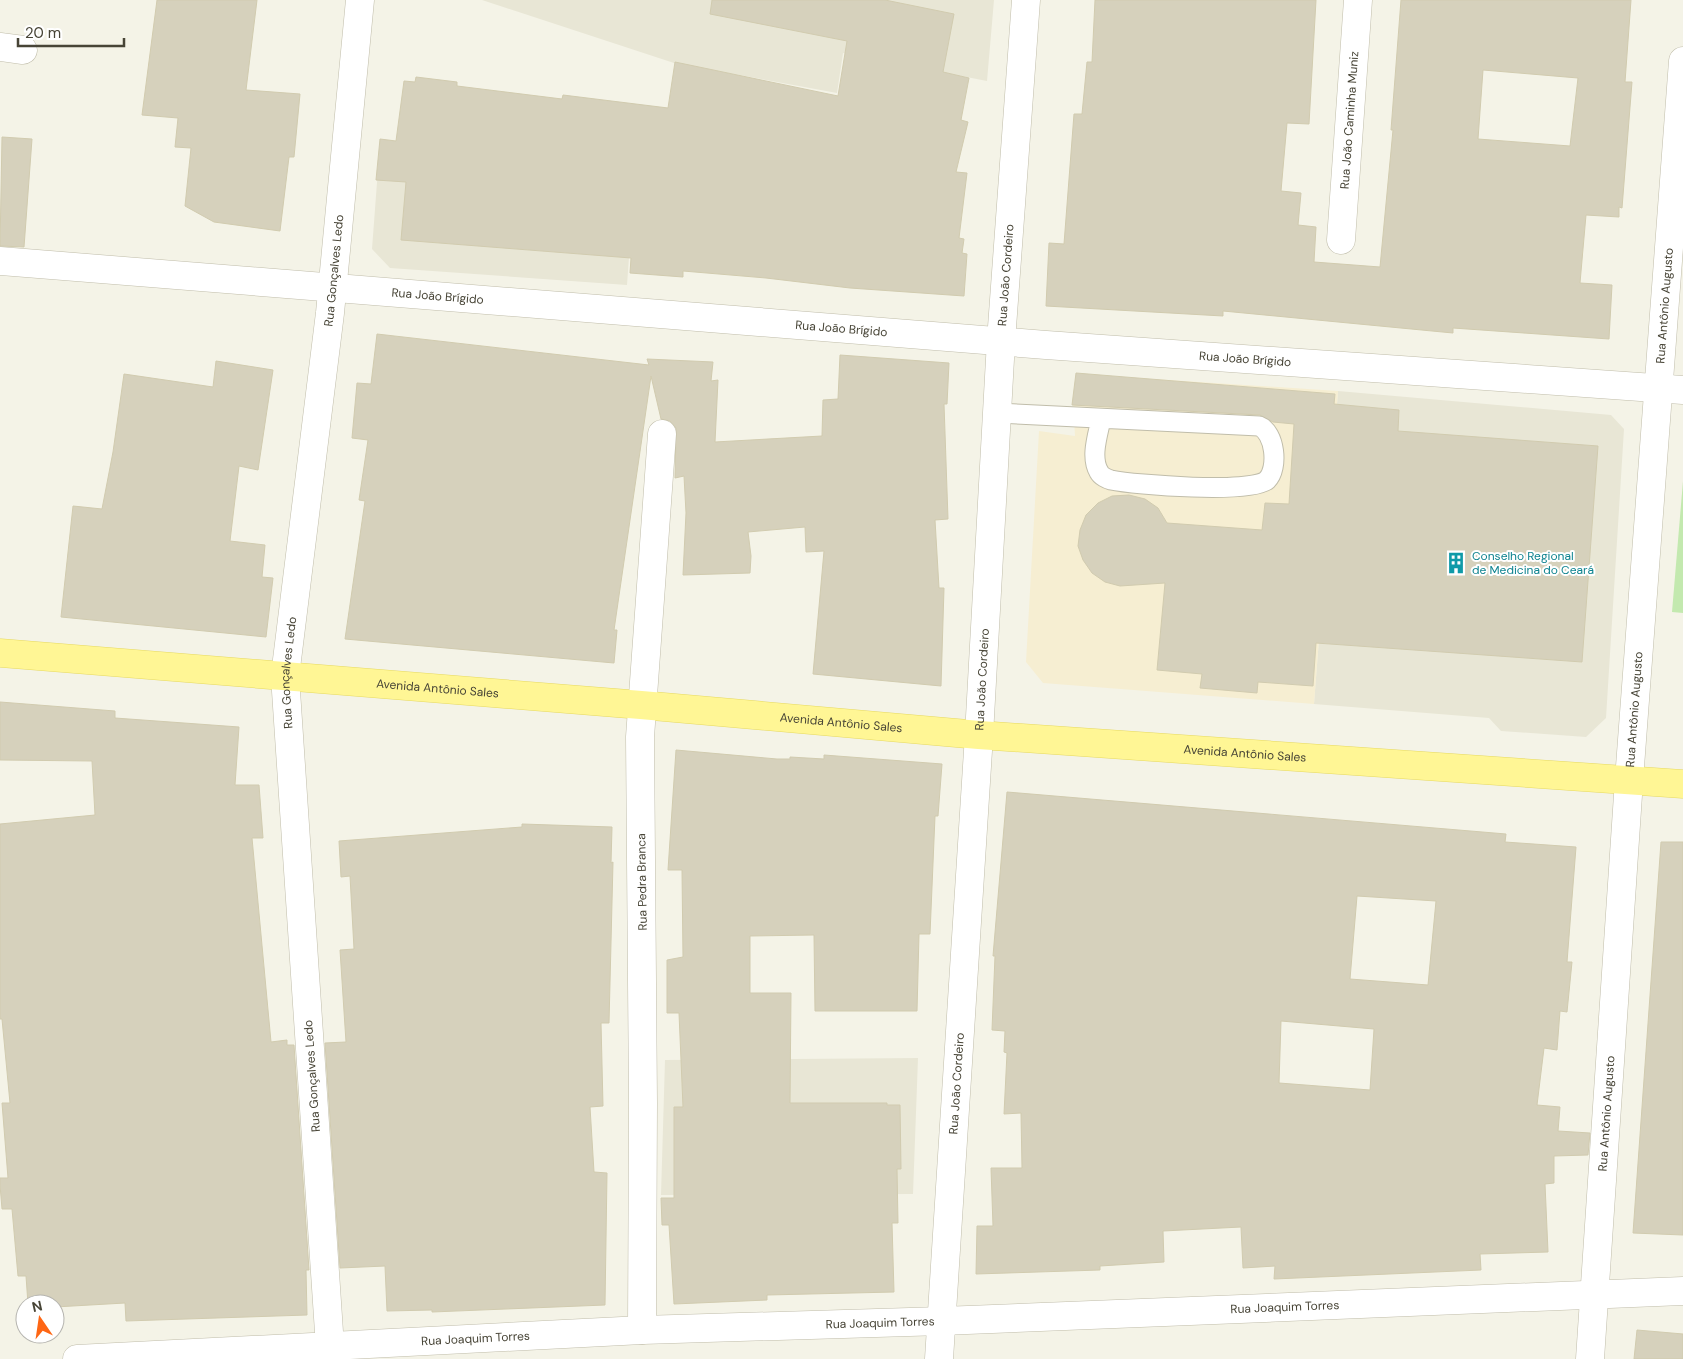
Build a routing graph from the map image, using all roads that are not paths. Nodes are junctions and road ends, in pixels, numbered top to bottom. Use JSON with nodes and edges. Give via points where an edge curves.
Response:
{"nodes":[{"id":1,"x":360,"y":0,"type":"edge"},
{"id":2,"x":1026,"y":0,"type":"edge"},
{"id":3,"x":1358,"y":0,"type":"edge"},
{"id":4,"x":1683,"y":60,"type":"edge"},
{"id":5,"x":1341,"y":240,"type":"dead end"},
{"id":6,"x":0,"y":261,"type":"edge"},
{"id":7,"x":333,"y":287,"type":"junction"},
{"id":8,"x":1001,"y":341,"type":"junction"},
{"id":9,"x":1671,"y":389,"type":"edge"},
{"id":10,"x":997,"y":413,"type":"junction"},
{"id":11,"x":1102,"y":419,"type":"junction"},
{"id":12,"x":662,"y":434,"type":"dead end"},
{"id":13,"x":0,"y":653,"type":"edge"},
{"id":14,"x":285,"y":676,"type":"junction"},
{"id":15,"x":641,"y":704,"type":"junction"},
{"id":16,"x":979,"y":735,"type":"junction"},
{"id":17,"x":1629,"y":780,"type":"junction"},
{"id":18,"x":1683,"y":784,"type":"edge"},
{"id":19,"x":1683,"y":1291,"type":"edge"},
{"id":20,"x":1596,"y":1296,"type":"junction"},
{"id":21,"x":942,"y":1322,"type":"junction"},
{"id":22,"x":642,"y":1330,"type":"junction"},
{"id":23,"x":330,"y":1347,"type":"junction"},
{"id":24,"x":77,"y":1359,"type":"edge"},
{"id":25,"x":938,"y":1359,"type":"edge"},
{"id":26,"x":1590,"y":1359,"type":"edge"}],
"edges":[{"from":1,"to":7,"type":"street","name":"Rua Gonçalves Ledo"},
{"from":2,"to":8,"type":"street","name":"Rua João Cordeiro"},
{"from":3,"to":5,"type":"street","name":"Rua João Caminha Muniz"},
{"from":4,"to":9,"type":"street","name":"Rua Antônio Augusto"},
{"from":6,"to":7,"type":"street","name":"Rua João Brígido"},
{"from":7,"to":8,"type":"street","name":"Rua João Brígido"},
{"from":7,"to":14,"type":"street","name":"Rua Gonçalves Ledo"},
{"from":8,"to":9,"type":"street","name":"Rua João Brígido"},
{"from":8,"to":10,"type":"street","name":"Rua João Cordeiro"},
{"from":9,"to":17,"type":"street","name":"Rua Antônio Augusto"},
{"from":10,"to":11,"type":"lane"},
{"from":10,"to":16,"type":"street","name":"Rua João Cordeiro"},
{"from":11,"to":11,"type":"lane","via":[[1259,426],[1266,429],[1274,447],[1271,473],[1267,480],[1239,488],[1109,480],[1098,472],[1094,455]]},
{"from":12,"to":15,"type":"street","name":"Rua Pedra Branca"},
{"from":13,"to":14,"type":"main road","name":"Avenida Antônio Sales"},
{"from":14,"to":15,"type":"main road","name":"Avenida Antônio Sales"},
{"from":14,"to":23,"type":"street","name":"Rua Gonçalves Ledo"},
{"from":15,"to":16,"type":"main road","name":"Avenida Antônio Sales"},
{"from":15,"to":22,"type":"street","name":"Rua Pedra Branca"},
{"from":16,"to":17,"type":"main road","name":"Avenida Antônio Sales"},
{"from":16,"to":21,"type":"street","name":"Rua João Cordeiro"},
{"from":17,"to":18,"type":"main road","name":"Avenida Antônio Sales"},
{"from":17,"to":20,"type":"street","name":"Rua Antônio Augusto"},
{"from":19,"to":20,"type":"street","name":"Rua Joaquim Torres"},
{"from":20,"to":21,"type":"street","name":"Rua Joaquim Torres"},
{"from":20,"to":26,"type":"street","name":"Rua Antônio Augusto"},
{"from":21,"to":22,"type":"street","name":"Rua Joaquim Torres"},
{"from":21,"to":25,"type":"street","name":"Rua João Cordeiro"},
{"from":22,"to":23,"type":"street","name":"Rua Joaquim Torres"},
{"from":23,"to":24,"type":"street","name":"Rua Joaquim Torres"}]}
